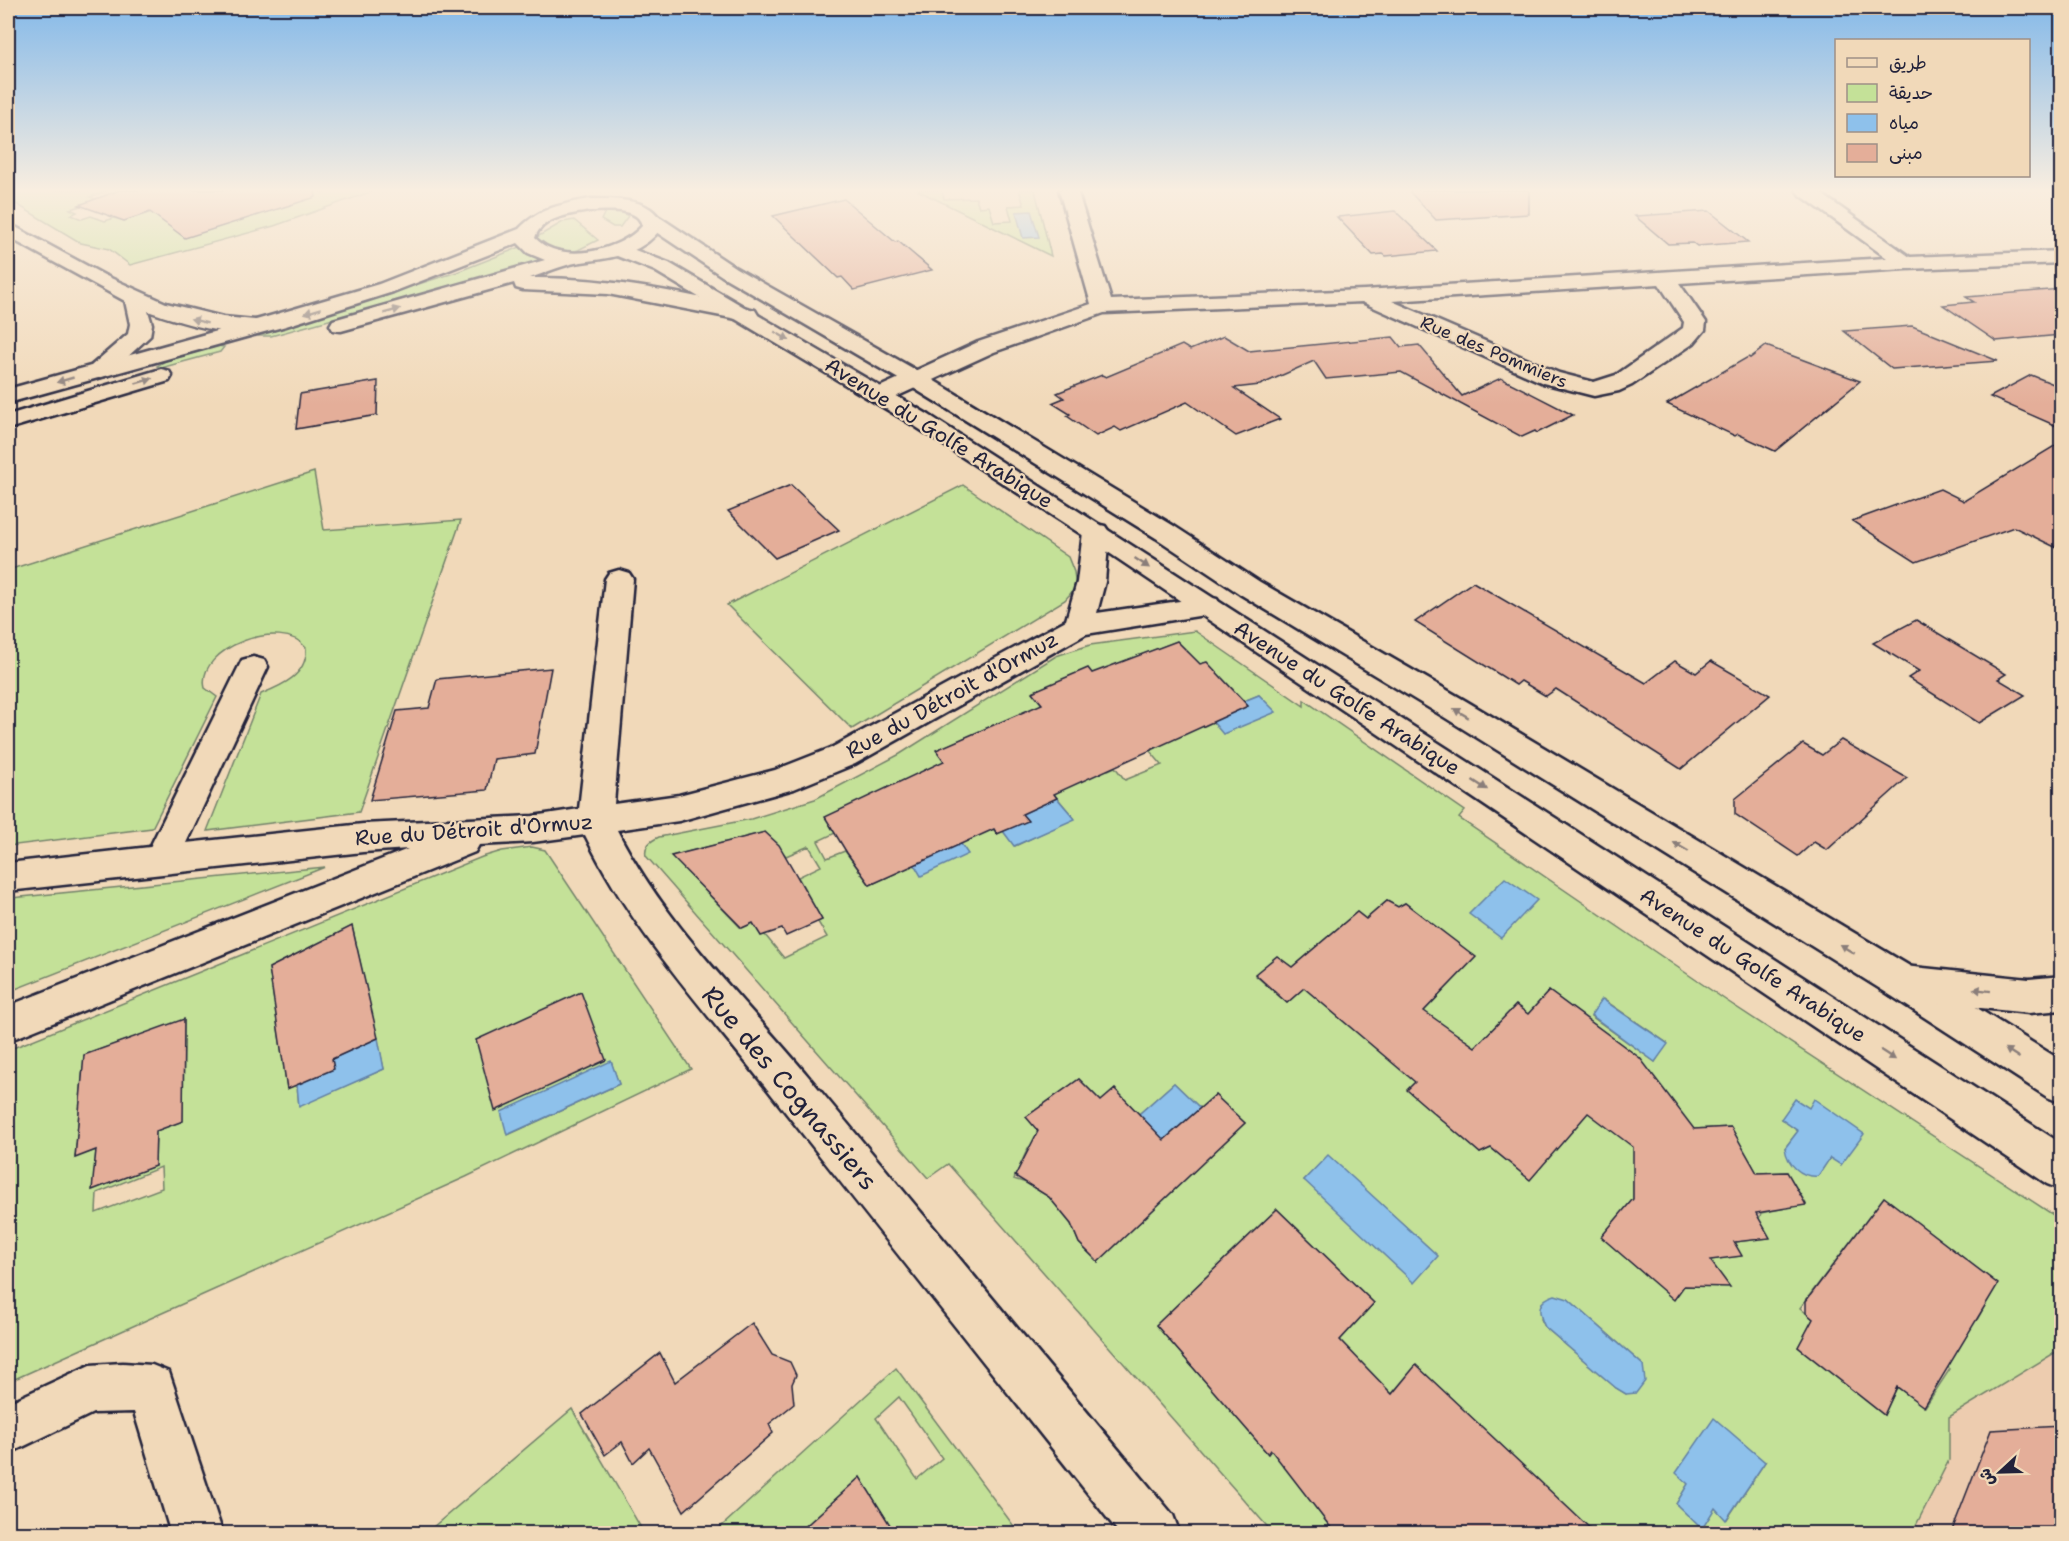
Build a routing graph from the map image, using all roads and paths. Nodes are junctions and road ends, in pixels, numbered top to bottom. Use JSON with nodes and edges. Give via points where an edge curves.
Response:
{"nodes":[{"id":1,"x":67,"y":262,"type":"edge"},
{"id":2,"x":456,"y":262,"type":"edge"},
{"id":3,"x":556,"y":262,"type":"edge"},
{"id":4,"x":649,"y":262,"type":"edge"},
{"id":5,"x":716,"y":262,"type":"edge"},
{"id":6,"x":1089,"y":262,"type":"edge"},
{"id":7,"x":1930,"y":262,"type":"edge"},
{"id":8,"x":1906,"y":263,"type":"joint"},
{"id":9,"x":1666,"y":279,"type":"junction"},
{"id":10,"x":474,"y":288,"type":"junction"},
{"id":11,"x":1365,"y":297,"type":"junction"},
{"id":12,"x":135,"y":300,"type":"junction"},
{"id":13,"x":1102,"y":307,"type":"junction"},
{"id":14,"x":747,"y":315,"type":"junction"},
{"id":15,"x":257,"y":326,"type":"junction"},
{"id":16,"x":315,"y":332,"type":"dead end"},
{"id":17,"x":293,"y":339,"type":"dead end"},
{"id":18,"x":270,"y":345,"type":"dead end"},
{"id":19,"x":100,"y":370,"type":"junction"},
{"id":20,"x":182,"y":370,"type":"dead end"},
{"id":21,"x":915,"y":379,"type":"junction"},
{"id":22,"x":881,"y":395,"type":"junction"},
{"id":23,"x":8,"y":396,"type":"edge"},
{"id":24,"x":8,"y":422,"type":"edge"},
{"id":25,"x":1096,"y":532,"type":"junction"},
{"id":26,"x":619,"y":579,"type":"dead end"},
{"id":27,"x":1250,"y":588,"type":"junction"},
{"id":28,"x":1207,"y":606,"type":"junction"},
{"id":29,"x":1078,"y":625,"type":"junction"},
{"id":30,"x":253,"y":667,"type":"dead end"},
{"id":31,"x":595,"y":821,"type":"junction"},
{"id":32,"x":484,"y":833,"type":"junction"},
{"id":33,"x":162,"y":858,"type":"junction"},
{"id":34,"x":8,"y":877,"type":"edge"},
{"id":35,"x":1904,"y":983,"type":"junction"},
{"id":36,"x":2061,"y":993,"type":"edge"},
{"id":37,"x":8,"y":1024,"type":"edge"},
{"id":38,"x":2061,"y":1084,"type":"edge"},
{"id":39,"x":2061,"y":1169,"type":"edge"},
{"id":40,"x":8,"y":1428,"type":"edge"},
{"id":41,"x":197,"y":1533,"type":"edge"},
{"id":42,"x":1154,"y":1533,"type":"edge"}],
"edges":[{"from":1,"to":12,"type":"street"},
{"from":2,"to":15,"type":"street","name":"Avenue du Golfe Arabique","one_way":true,"via":[[386,288]]},
{"from":3,"to":10,"type":"street"},
{"from":4,"to":14,"type":"street","name":"Avenue du Golfe Arabique"},
{"from":5,"to":21,"type":"street","name":"Avenue du Golfe Arabique"},
{"from":6,"to":13,"type":"street"},
{"from":7,"to":8,"type":"street","name":"Rue des Pommiers"},
{"from":8,"to":9,"type":"street","name":"Rue des Pommiers"},
{"from":9,"to":11,"type":"street","name":"Rue des Pommiers"},
{"from":9,"to":11,"type":"street","name":"Rue des Pommiers","via":[[1695,322],[1694,330],[1624,380],[1594,389],[1551,378]]},
{"from":10,"to":14,"type":"street","via":[[589,285]]},
{"from":16,"to":10,"type":"street","one_way":true},
{"from":11,"to":13,"type":"street","name":"Rue des Pommiers"},
{"from":15,"to":12,"type":"street","one_way":true,"via":[[208,323]]},
{"from":12,"to":19,"type":"street","via":[[141,324],[139,336]]},
{"from":13,"to":21,"type":"street","name":"Rue des Pommiers","via":[[1005,339]]},
{"from":14,"to":22,"type":"street","name":"Avenue du Golfe Arabique","one_way":true},
{"from":15,"to":19,"type":"street","name":"Avenue du Golfe Arabique"},
{"from":17,"to":18,"type":"street"},
{"from":19,"to":23,"type":"street","name":"Avenue du Golfe Arabique","one_way":true},
{"from":24,"to":20,"type":"street","one_way":true},
{"from":21,"to":22,"type":"street","name":"Rue des Pommiers"},
{"from":21,"to":27,"type":"street","name":"Avenue du Golfe Arabique","via":[[1166,532]]},
{"from":22,"to":25,"type":"street","name":"Avenue du Golfe Arabique"},
{"from":25,"to":28,"type":"street","name":"Avenue du Golfe Arabique","one_way":true},
{"from":25,"to":29,"type":"street","name":"Rue du Détroit d'Ormuz","via":[[1091,582]]},
{"from":26,"to":31,"type":"street","name":"Rue des Cognassiers"},
{"from":27,"to":28,"type":"street","name":"Rue du Détroit d'Ormuz"},
{"from":35,"to":27,"type":"street","name":"Avenue du Golfe Arabique","one_way":true},
{"from":28,"to":29,"type":"street","name":"Rue du Détroit d'Ormuz"},
{"from":28,"to":39,"type":"street","name":"Avenue du Golfe Arabique","one_way":true},
{"from":29,"to":31,"type":"street","name":"Rue du Détroit d'Ormuz","via":[[819,767],[679,808]]},
{"from":30,"to":33,"type":"street"},
{"from":31,"to":32,"type":"street","name":"Rue du Détroit d'Ormuz"},
{"from":31,"to":42,"type":"street","name":"Rue des Cognassiers","via":[[627,884],[670,943]]},
{"from":32,"to":33,"type":"street","name":"Rue du Détroit d'Ormuz","via":[[363,838]]},
{"from":32,"to":37,"type":"street"},
{"from":33,"to":34,"type":"street","name":"Rue du Détroit d'Ormuz"},
{"from":36,"to":35,"type":"street","one_way":true,"via":[[2029,996]]},
{"from":38,"to":35,"type":"street","name":"Avenue du Golfe Arabique","one_way":true},
{"from":40,"to":41,"type":"street","via":[[90,1389],[152,1389]]}]}
